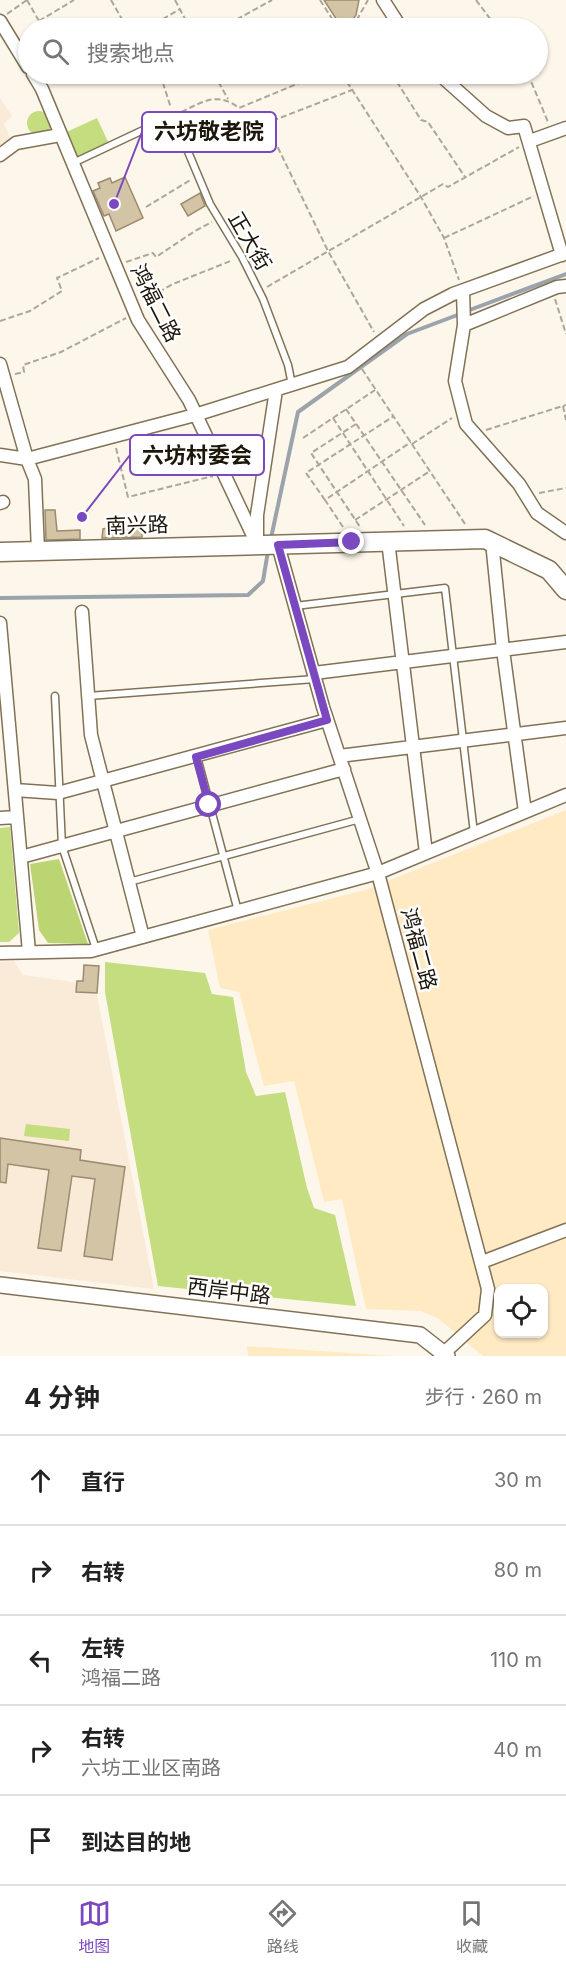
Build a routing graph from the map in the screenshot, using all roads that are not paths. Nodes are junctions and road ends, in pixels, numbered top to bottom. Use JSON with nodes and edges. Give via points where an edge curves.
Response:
{"nodes":[{"id":1,"x":383,"y":0,"type":"edge"},
{"id":2,"x":395,"y":18,"type":"edge"},
{"id":3,"x":0,"y":20,"type":"edge"},
{"id":4,"x":18,"y":50,"type":"edge"},
{"id":5,"x":39,"y":84,"type":"edge"},
{"id":6,"x":451,"y":84,"type":"edge"},
{"id":7,"x":566,"y":128,"type":"edge"},
{"id":8,"x":60,"y":135,"type":"junction"},
{"id":9,"x":530,"y":141,"type":"junction"},
{"id":10,"x":0,"y":155,"type":"edge"},
{"id":11,"x":72,"y":164,"type":"junction"},
{"id":12,"x":564,"y":254,"type":"edge"},
{"id":13,"x":566,"y":286,"type":"edge"},
{"id":14,"x":463,"y":291,"type":"junction"},
{"id":15,"x":464,"y":325,"type":"junction"},
{"id":16,"x":0,"y":364,"type":"edge"},
{"id":17,"x":292,"y":385,"type":"junction"},
{"id":18,"x":276,"y":390,"type":"junction"},
{"id":19,"x":195,"y":415,"type":"junction"},
{"id":20,"x":0,"y":455,"type":"edge"},
{"id":21,"x":27,"y":459,"type":"junction"},
{"id":22,"x":566,"y":533,"type":"edge"},
{"id":23,"x":483,"y":540,"type":"junction"},
{"id":24,"x":388,"y":541,"type":"junction"},
{"id":25,"x":268,"y":545,"type":"junction"},
{"id":26,"x":38,"y":551,"type":"junction"},
{"id":27,"x":0,"y":552,"type":"edge"},
{"id":28,"x":566,"y":590,"type":"edge"},
{"id":29,"x":394,"y":594,"type":"junction"},
{"id":30,"x":295,"y":606,"type":"junction"},
{"id":31,"x":82,"y":612,"type":"dead end"},
{"id":32,"x":0,"y":623,"type":"edge"},
{"id":33,"x":566,"y":642,"type":"edge"},
{"id":34,"x":503,"y":650,"type":"junction"},
{"id":35,"x":454,"y":656,"type":"junction"},
{"id":36,"x":402,"y":662,"type":"junction"},
{"id":37,"x":2,"y":672,"type":"edge"},
{"id":38,"x":315,"y":676,"type":"junction"},
{"id":39,"x":55,"y":696,"type":"dead end"},
{"id":40,"x":88,"y":696,"type":"junction"},
{"id":41,"x":327,"y":720,"type":"junction"},
{"id":42,"x":566,"y":728,"type":"edge"},
{"id":43,"x":515,"y":734,"type":"junction"},
{"id":44,"x":464,"y":741,"type":"junction"},
{"id":45,"x":5,"y":743,"type":"edge"},
{"id":46,"x":412,"y":747,"type":"junction"},
{"id":47,"x":339,"y":756,"type":"junction"},
{"id":48,"x":196,"y":757,"type":"junction"},
{"id":49,"x":344,"y":769,"type":"junction"},
{"id":50,"x":103,"y":781,"type":"junction"},
{"id":51,"x":15,"y":789,"type":"junction"},
{"id":52,"x":58,"y":793,"type":"junction"},
{"id":53,"x":566,"y":795,"type":"edge"},
{"id":54,"x":209,"y":805,"type":"junction"},
{"id":55,"x":525,"y":812,"type":"junction"},
{"id":56,"x":17,"y":817,"type":"junction"},
{"id":57,"x":0,"y":818,"type":"edge"},
{"id":58,"x":360,"y":819,"type":"junction"},
{"id":59,"x":117,"y":831,"type":"junction"},
{"id":60,"x":474,"y":833,"type":"junction"},
{"id":61,"x":62,"y":846,"type":"junction"},
{"id":62,"x":426,"y":853,"type":"junction"},
{"id":63,"x":21,"y":857,"type":"junction"},
{"id":64,"x":223,"y":857,"type":"junction"},
{"id":65,"x":378,"y":873,"type":"junction"},
{"id":66,"x":129,"y":882,"type":"junction"},
{"id":67,"x":238,"y":911,"type":"junction"},
{"id":68,"x":143,"y":937,"type":"junction"},
{"id":69,"x":97,"y":950,"type":"junction"},
{"id":70,"x":0,"y":952,"type":"edge"},
{"id":71,"x":29,"y":952,"type":"junction"},
{"id":72,"x":566,"y":1230,"type":"edge"},
{"id":73,"x":482,"y":1262,"type":"junction"},
{"id":74,"x":0,"y":1285,"type":"edge"},
{"id":75,"x":445,"y":1354,"type":"edge"}],
"edges":[{"from":1,"to":2,"type":"street"},
{"from":3,"to":4,"type":"street"},
{"from":5,"to":8,"type":"street","name":"鸿福二路"},
{"from":6,"to":9,"type":"street","via":[[486,116],[508,128],[524,126]]},
{"from":7,"to":9,"type":"street"},
{"from":8,"to":10,"type":"street","via":[[16,143]]},
{"from":8,"to":11,"type":"street","name":"鸿福二路"},
{"from":9,"to":12,"type":"street"},
{"from":11,"to":17,"type":"lane","name":"正大街","via":[[173,116],[218,219],[260,292]]},
{"from":11,"to":19,"type":"street","name":"鸿福二路","via":[[134,310]]},
{"from":12,"to":14,"type":"street"},
{"from":13,"to":15,"type":"street"},
{"from":14,"to":15,"type":"street"},
{"from":14,"to":17,"type":"street","via":[[424,309],[348,367]]},
{"from":15,"to":22,"type":"street","via":[[455,381],[466,424],[519,484],[537,513]]},
{"from":16,"to":21,"type":"street"},
{"from":17,"to":18,"type":"street"},
{"from":18,"to":19,"type":"street"},
{"from":18,"to":25,"type":"street","via":[[257,515]]},
{"from":19,"to":21,"type":"street"},
{"from":19,"to":25,"type":"street","name":"鸿福二路","via":[[223,473]]},
{"from":20,"to":21,"type":"street"},
{"from":21,"to":26,"type":"street","via":[[35,479]]},
{"from":23,"to":24,"type":"main road","name":"南兴路"},
{"from":23,"to":28,"type":"main road","via":[[549,570]]},
{"from":23,"to":34,"type":"street"},
{"from":24,"to":25,"type":"main road","name":"南兴路"},
{"from":24,"to":29,"type":"street"},
{"from":25,"to":26,"type":"main road","name":"南兴路"},
{"from":25,"to":30,"type":"street","name":"鸿福二路"},
{"from":26,"to":27,"type":"main road","name":"南兴路"},
{"from":29,"to":30,"type":"lane"},
{"from":29,"to":35,"type":"lane","via":[[446,588]]},
{"from":29,"to":36,"type":"street"},
{"from":30,"to":38,"type":"street","name":"鸿福二路"},
{"from":31,"to":40,"type":"street"},
{"from":32,"to":37,"type":"street"},
{"from":33,"to":34,"type":"street"},
{"from":34,"to":35,"type":"street"},
{"from":34,"to":43,"type":"street"},
{"from":35,"to":36,"type":"street"},
{"from":35,"to":44,"type":"lane"},
{"from":36,"to":38,"type":"street"},
{"from":36,"to":46,"type":"street"},
{"from":37,"to":45,"type":"street"},
{"from":38,"to":40,"type":"lane"},
{"from":38,"to":41,"type":"street","name":"鸿福二路"},
{"from":39,"to":52,"type":"lane"},
{"from":40,"to":50,"type":"street","via":[[91,735]]},
{"from":41,"to":47,"type":"street","name":"鸿福二路"},
{"from":41,"to":48,"type":"street"},
{"from":42,"to":43,"type":"street"},
{"from":43,"to":44,"type":"street"},
{"from":43,"to":55,"type":"street"},
{"from":44,"to":46,"type":"street"},
{"from":44,"to":60,"type":"lane"},
{"from":45,"to":51,"type":"street"},
{"from":46,"to":47,"type":"street"},
{"from":46,"to":62,"type":"street"},
{"from":47,"to":49,"type":"street","name":"鸿福二路"},
{"from":48,"to":50,"type":"street"},
{"from":48,"to":54,"type":"lane"},
{"from":49,"to":54,"type":"street"},
{"from":49,"to":58,"type":"street","name":"鸿福二路"},
{"from":50,"to":52,"type":"street"},
{"from":50,"to":59,"type":"street"},
{"from":51,"to":52,"type":"street"},
{"from":51,"to":56,"type":"street"},
{"from":52,"to":61,"type":"lane"},
{"from":53,"to":55,"type":"street"},
{"from":54,"to":59,"type":"street"},
{"from":54,"to":64,"type":"lane"},
{"from":55,"to":60,"type":"street"},
{"from":56,"to":57,"type":"street"},
{"from":56,"to":63,"type":"street"},
{"from":58,"to":64,"type":"lane"},
{"from":58,"to":65,"type":"street","name":"鸿福二路"},
{"from":59,"to":61,"type":"street"},
{"from":59,"to":66,"type":"street"},
{"from":60,"to":62,"type":"street"},
{"from":61,"to":63,"type":"street"},
{"from":61,"to":69,"type":"lane"},
{"from":62,"to":65,"type":"street"},
{"from":63,"to":71,"type":"street"},
{"from":64,"to":66,"type":"lane"},
{"from":64,"to":67,"type":"lane"},
{"from":65,"to":67,"type":"street"},
{"from":65,"to":73,"type":"street","name":"鸿福二路"},
{"from":66,"to":68,"type":"street"},
{"from":67,"to":68,"type":"street"},
{"from":68,"to":69,"type":"street"},
{"from":69,"to":71,"type":"street"},
{"from":70,"to":71,"type":"street"},
{"from":72,"to":73,"type":"street"},
{"from":73,"to":75,"type":"street","name":"鸿福二路","via":[[489,1289],[484,1315]]},
{"from":74,"to":75,"type":"street","name":"西岸中路","via":[[420,1335]]}]}
